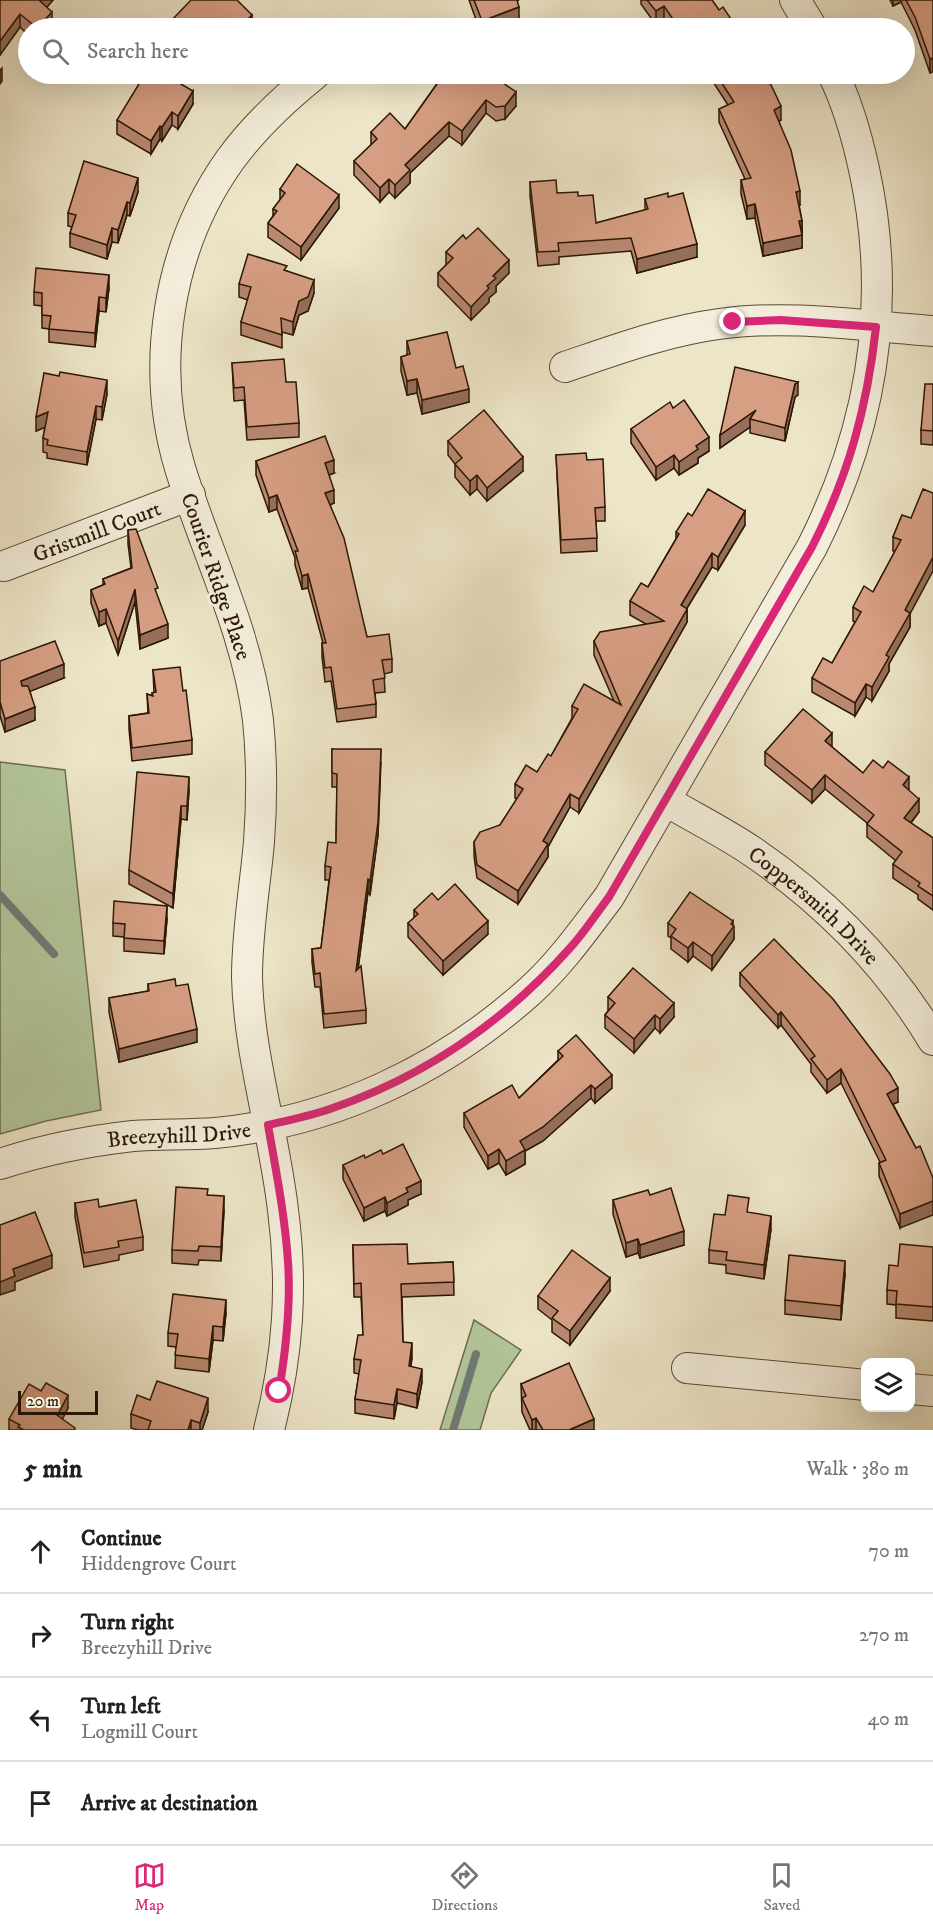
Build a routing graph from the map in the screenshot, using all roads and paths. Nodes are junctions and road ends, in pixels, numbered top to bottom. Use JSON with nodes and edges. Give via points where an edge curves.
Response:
{"nodes":[{"id":1,"x":795,"y":0,"type":"edge"},
{"id":2,"x":806,"y":18,"type":"edge"},
{"id":3,"x":304,"y":84,"type":"edge"},
{"id":4,"x":837,"y":84,"type":"edge"},
{"id":5,"x":876,"y":327,"type":"junction"},
{"id":6,"x":933,"y":331,"type":"edge"},
{"id":7,"x":565,"y":368,"type":"dead end"},
{"id":8,"x":190,"y":495,"type":"junction"},
{"id":9,"x":4,"y":566,"type":"dead end"},
{"id":10,"x":666,"y":801,"type":"junction"},
{"id":11,"x":928,"y":1020,"type":"edge"},
{"id":12,"x":268,"y":1125,"type":"junction"},
{"id":13,"x":0,"y":1164,"type":"edge"},
{"id":14,"x":687,"y":1368,"type":"dead end"},
{"id":15,"x":861,"y":1385,"type":"edge"},
{"id":16,"x":915,"y":1389,"type":"edge"},
{"id":17,"x":933,"y":1391,"type":"edge"},
{"id":18,"x":269,"y":1430,"type":"edge"}],
"edges":[{"from":1,"to":2,"type":"street"},
{"from":3,"to":8,"type":"street","name":"Courier Ridge Place","via":[[268,115],[231,159],[200,212],[178,274],[169,320],[165,379],[173,437]]},
{"from":4,"to":5,"type":"street","name":"Breezyhill Drive","via":[[857,140],[871,201],[877,263]]},
{"from":5,"to":6,"type":"street"},
{"from":5,"to":7,"type":"street","via":[[781,320],[717,324],[655,337]]},
{"from":5,"to":10,"type":"street","name":"Breezyhill Drive","via":[[862,418],[830,511]]},
{"from":8,"to":9,"type":"street","name":"Gristmill Court"},
{"from":8,"to":12,"type":"street","name":"Courier Ridge Place","via":[[238,628],[258,719],[261,807],[247,978],[252,1039]]},
{"from":10,"to":11,"type":"street","name":"Coppersmith Drive","via":[[751,851],[810,896],[868,952]]},
{"from":10,"to":12,"type":"street","name":"Breezyhill Drive","via":[[609,897],[572,946],[531,990],[482,1031],[434,1063],[376,1092],[328,1110]]},
{"from":12,"to":13,"type":"street","name":"Breezyhill Drive","via":[[215,1133],[87,1142]]},
{"from":12,"to":18,"type":"street","name":"Courier Ridge Place","via":[[289,1264],[284,1359]]},
{"from":14,"to":15,"type":"street"},
{"from":16,"to":17,"type":"street"}]}
